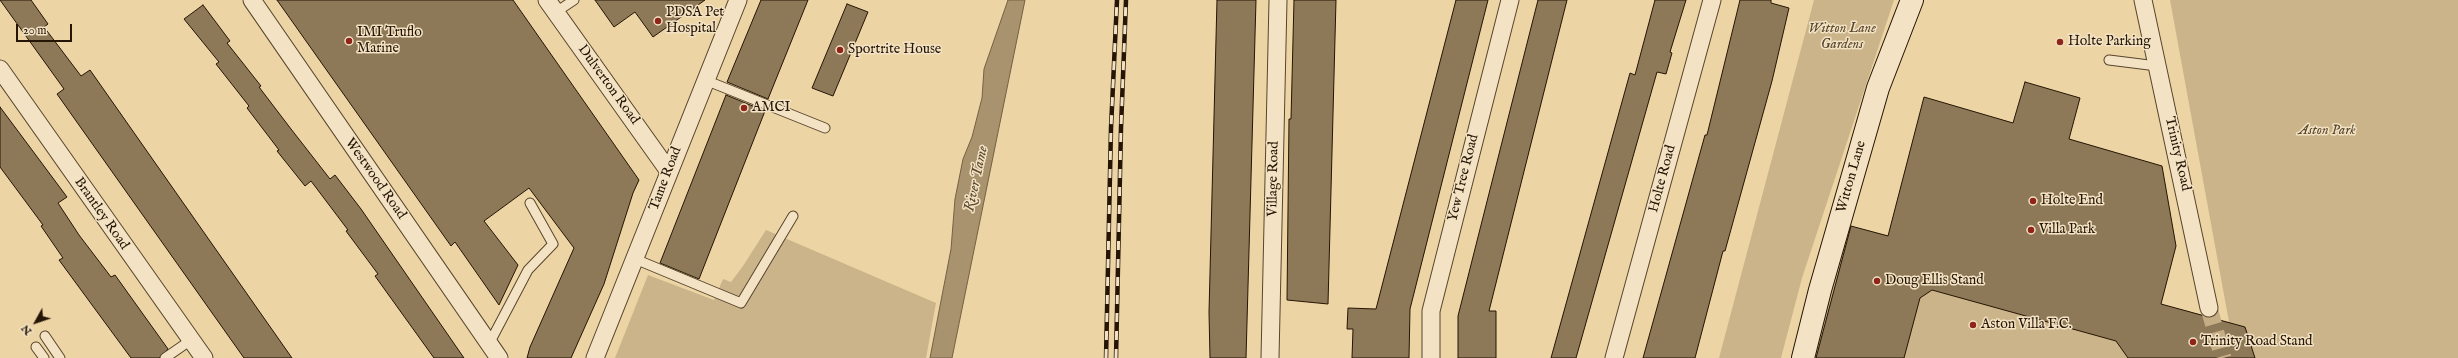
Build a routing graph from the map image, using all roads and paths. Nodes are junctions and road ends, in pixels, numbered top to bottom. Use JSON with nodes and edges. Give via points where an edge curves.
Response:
{"nodes":[{"id":1,"x":252,"y":0,"type":"edge"},
{"id":2,"x":574,"y":0,"type":"edge"},
{"id":3,"x":738,"y":0,"type":"edge"},
{"id":4,"x":1278,"y":0,"type":"edge"},
{"id":5,"x":1510,"y":0,"type":"edge"},
{"id":6,"x":1712,"y":0,"type":"edge"},
{"id":7,"x":1912,"y":0,"type":"edge"},
{"id":8,"x":2143,"y":0,"type":"edge"},
{"id":9,"x":551,"y":6,"type":"edge"},
{"id":10,"x":2109,"y":60,"type":"dead end"},
{"id":11,"x":2157,"y":66,"type":"junction"},
{"id":12,"x":0,"y":69,"type":"edge"},
{"id":13,"x":705,"y":80,"type":"junction"},
{"id":14,"x":825,"y":128,"type":"dead end"},
{"id":15,"x":668,"y":170,"type":"junction"},
{"id":16,"x":530,"y":203,"type":"dead end"},
{"id":17,"x":793,"y":216,"type":"dead end"},
{"id":18,"x":635,"y":259,"type":"junction"},
{"id":19,"x":2209,"y":308,"type":"tunnel mouth"},
{"id":20,"x":45,"y":336,"type":"dead end"},
{"id":21,"x":191,"y":340,"type":"junction"},
{"id":22,"x":489,"y":344,"type":"junction"},
{"id":23,"x":36,"y":347,"type":"dead end"},
{"id":24,"x":44,"y":358,"type":"edge"},
{"id":25,"x":60,"y":358,"type":"edge"},
{"id":26,"x":164,"y":358,"type":"edge"},
{"id":27,"x":204,"y":358,"type":"edge"},
{"id":28,"x":499,"y":358,"type":"edge"},
{"id":29,"x":595,"y":358,"type":"edge"},
{"id":30,"x":1270,"y":358,"type":"edge"},
{"id":31,"x":1431,"y":358,"type":"edge"},
{"id":32,"x":1614,"y":358,"type":"edge"},
{"id":33,"x":1803,"y":358,"type":"edge"}],
"edges":[{"from":1,"to":22,"type":"street","name":"Westwood Road"},
{"from":2,"to":9,"type":"lane"},
{"from":3,"to":13,"type":"street","name":"Tame Road"},
{"from":4,"to":30,"type":"street","name":"Village Road"},
{"from":5,"to":31,"type":"street","name":"Yew Tree Road","via":[[1430,311]]},
{"from":6,"to":32,"type":"street","name":"Holte Road"},
{"from":7,"to":33,"type":"main road","name":"Witton Lane","via":[[1878,88]]},
{"from":8,"to":11,"type":"street","name":"Trinity Road"},
{"from":9,"to":15,"type":"street","name":"Dulverton Road"},
{"from":10,"to":11,"type":"lane"},
{"from":11,"to":19,"type":"street","name":"Trinity Road"},
{"from":12,"to":21,"type":"street","name":"Brantley Road"},
{"from":13,"to":14,"type":"lane"},
{"from":13,"to":15,"type":"street","name":"Tame Road"},
{"from":15,"to":18,"type":"street","name":"Tame Road"},
{"from":16,"to":22,"type":"lane","via":[[553,244],[528,270]]},
{"from":17,"to":18,"type":"lane","via":[[741,303]]},
{"from":18,"to":29,"type":"street","name":"Tame Road"},
{"from":20,"to":25,"type":"lane"},
{"from":21,"to":26,"type":"lane"},
{"from":21,"to":27,"type":"street","name":"Brantley Road"},
{"from":22,"to":28,"type":"street","name":"Westwood Road"},
{"from":23,"to":24,"type":"lane"}]}
